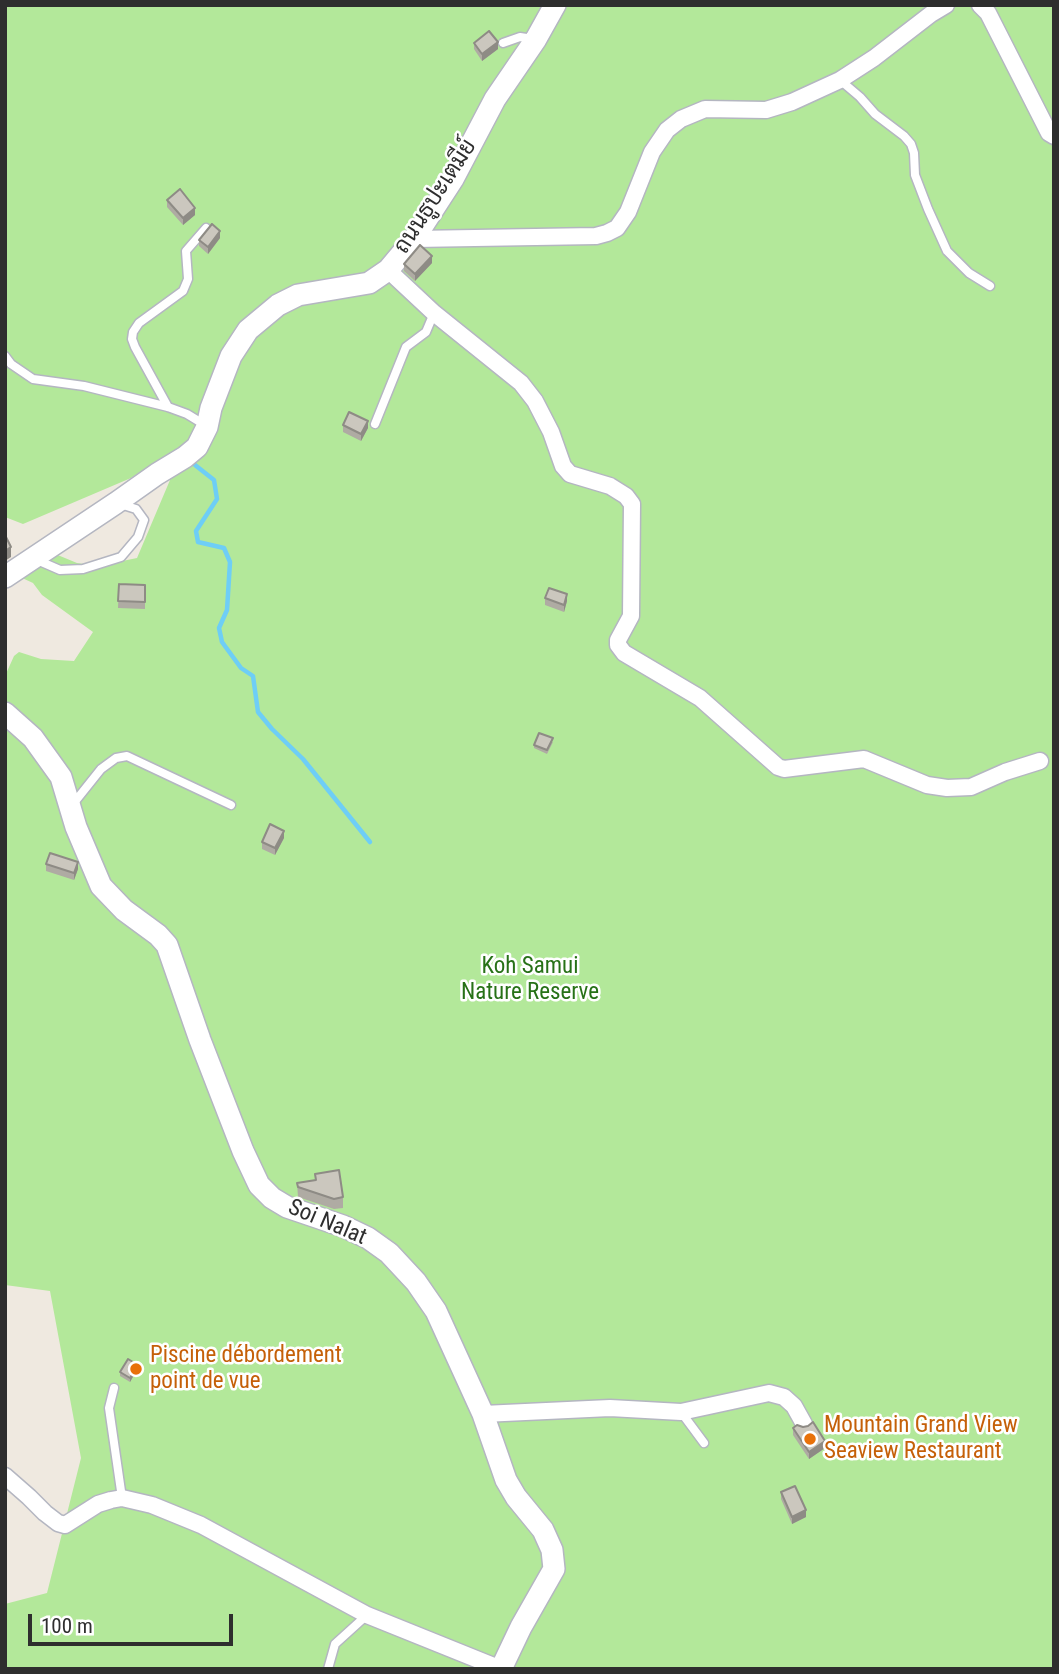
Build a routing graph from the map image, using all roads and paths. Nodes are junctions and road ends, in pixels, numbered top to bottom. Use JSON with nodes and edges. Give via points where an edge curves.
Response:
{"nodes":[{"id":1,"x":555,"y":5,"type":"edge"},
{"id":2,"x":946,"y":5,"type":"edge"},
{"id":3,"x":981,"y":5,"type":"edge"},
{"id":4,"x":536,"y":39,"type":"junction"},
{"id":5,"x":503,"y":43,"type":"dead end"},
{"id":6,"x":840,"y":80,"type":"junction"},
{"id":7,"x":1054,"y":136,"type":"edge"},
{"id":8,"x":206,"y":228,"type":"edge"},
{"id":9,"x":414,"y":239,"type":"junction"},
{"id":10,"x":388,"y":270,"type":"junction"},
{"id":11,"x":990,"y":286,"type":"dead end"},
{"id":12,"x":434,"y":313,"type":"junction"},
{"id":13,"x":5,"y":356,"type":"edge"},
{"id":14,"x":168,"y":407,"type":"junction"},
{"id":15,"x":374,"y":424,"type":"dead end"},
{"id":16,"x":207,"y":426,"type":"junction"},
{"id":17,"x":116,"y":503,"type":"junction"},
{"id":18,"x":35,"y":559,"type":"junction"},
{"id":19,"x":5,"y":578,"type":"edge"},
{"id":20,"x":5,"y":713,"type":"edge"},
{"id":21,"x":1040,"y":761,"type":"dead end"},
{"id":22,"x":231,"y":804,"type":"dead end"},
{"id":23,"x":71,"y":806,"type":"junction"},
{"id":24,"x":114,"y":1388,"type":"dead end"},
{"id":25,"x":681,"y":1412,"type":"junction"},
{"id":26,"x":483,"y":1414,"type":"junction"},
{"id":27,"x":804,"y":1424,"type":"edge"},
{"id":28,"x":704,"y":1443,"type":"dead end"},
{"id":29,"x":5,"y":1476,"type":"edge"},
{"id":30,"x":122,"y":1498,"type":"junction"},
{"id":31,"x":367,"y":1615,"type":"junction"},
{"id":32,"x":328,"y":1669,"type":"edge"},
{"id":33,"x":501,"y":1669,"type":"edge"}],
"edges":[{"from":1,"to":4,"type":"street","name":"ถนนธูปะเตมีย์"},
{"from":2,"to":6,"type":"street"},
{"from":3,"to":7,"type":"street"},
{"from":4,"to":5,"type":"lane","via":[[520,37]]},
{"from":4,"to":9,"type":"street","name":"ถนนธูปะเตมีย์","via":[[495,99],[453,179]]},
{"from":6,"to":9,"type":"street","via":[[766,110],[705,109],[681,119],[652,152],[628,212],[617,228],[607,233]]},
{"from":6,"to":11,"type":"lane","via":[[911,144],[915,175],[947,251]]},
{"from":8,"to":14,"type":"lane","via":[[186,251],[188,279],[183,291],[133,332],[135,347]]},
{"from":9,"to":10,"type":"street","name":"ถนนธูปะเตมีย์"},
{"from":10,"to":12,"type":"street"},
{"from":10,"to":16,"type":"street","name":"ถนนธูปะเตมีย์","via":[[369,283],[298,295],[248,330],[231,356]]},
{"from":12,"to":15,"type":"lane","via":[[426,332],[406,347]]},
{"from":12,"to":21,"type":"street","via":[[522,383],[536,401],[570,474],[610,486],[632,504],[631,616],[618,640],[624,653],[700,698],[778,767],[864,760],[947,788],[971,787]]},
{"from":13,"to":14,"type":"lane","via":[[33,379]]},
{"from":14,"to":16,"type":"lane"},
{"from":16,"to":17,"type":"street","name":"ถนนธูปะเตมีย์","via":[[191,452]]},
{"from":17,"to":18,"type":"street","name":"ถนนธูปะเตมีย์"},
{"from":17,"to":18,"type":"lane","via":[[136,509],[144,520],[138,537],[121,556],[83,569],[60,570]]},
{"from":18,"to":19,"type":"street","name":"ถนนธูปะเตมีย์"},
{"from":20,"to":23,"type":"street","name":"Soi Nalat","via":[[33,738],[61,777]]},
{"from":22,"to":23,"type":"lane","via":[[127,756],[101,769]]},
{"from":23,"to":26,"type":"street","name":"Soi Nalat","via":[[101,886],[167,945],[259,1185],[287,1207],[343,1226],[389,1253],[436,1311]]},
{"from":24,"to":30,"type":"lane","via":[[109,1408]]},
{"from":25,"to":26,"type":"street","via":[[610,1409]]},
{"from":25,"to":27,"type":"street","via":[[769,1393],[784,1397]]},
{"from":25,"to":28,"type":"lane"},
{"from":26,"to":33,"type":"street","name":"Soi Nalat","via":[[506,1480],[543,1530],[554,1569]]},
{"from":29,"to":30,"type":"street","via":[[65,1525],[98,1504]]},
{"from":30,"to":31,"type":"street","via":[[201,1525]]},
{"from":31,"to":32,"type":"lane","via":[[335,1643]]},
{"from":31,"to":33,"type":"street"}]}
